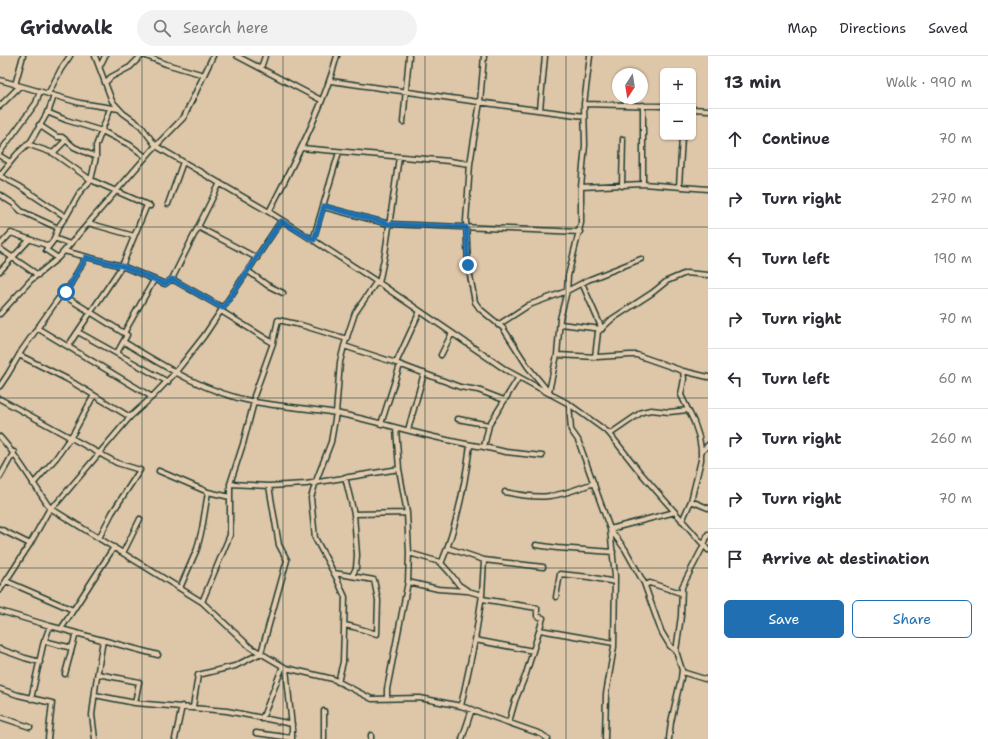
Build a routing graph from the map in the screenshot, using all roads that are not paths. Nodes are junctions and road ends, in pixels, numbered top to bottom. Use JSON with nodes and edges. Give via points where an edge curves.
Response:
{"nodes":[{"id":1,"x":23,"y":56,"type":"edge"},
{"id":2,"x":70,"y":56,"type":"edge"},
{"id":3,"x":95,"y":56,"type":"edge"},
{"id":4,"x":105,"y":56,"type":"edge"},
{"id":5,"x":142,"y":56,"type":"edge"},
{"id":6,"x":146,"y":56,"type":"edge"},
{"id":7,"x":213,"y":56,"type":"edge"},
{"id":8,"x":237,"y":56,"type":"edge"},
{"id":9,"x":265,"y":56,"type":"edge"},
{"id":10,"x":337,"y":56,"type":"edge"},
{"id":11,"x":409,"y":56,"type":"edge"},
{"id":12,"x":484,"y":56,"type":"edge"},
{"id":13,"x":545,"y":56,"type":"edge"},
{"id":14,"x":590,"y":56,"type":"edge"},
{"id":15,"x":100,"y":66,"type":"junction"},
{"id":16,"x":261,"y":68,"type":"junction"},
{"id":17,"x":204,"y":75,"type":"junction"},
{"id":18,"x":0,"y":80,"type":"edge"},
{"id":19,"x":330,"y":81,"type":"junction"},
{"id":20,"x":105,"y":83,"type":"junction"},
{"id":21,"x":15,"y":85,"type":"junction"},
{"id":22,"x":20,"y":86,"type":"junction"},
{"id":23,"x":40,"y":91,"type":"junction"},
{"id":24,"x":406,"y":91,"type":"junction"},
{"id":25,"x":48,"y":94,"type":"junction"},
{"id":26,"x":54,"y":96,"type":"junction"},
{"id":27,"x":322,"y":100,"type":"junction"},
{"id":28,"x":480,"y":102,"type":"junction"},
{"id":29,"x":584,"y":104,"type":"junction"},
{"id":30,"x":643,"y":105,"type":"junction"},
{"id":31,"x":0,"y":106,"type":"edge"},
{"id":32,"x":660,"y":106,"type":"edge"},
{"id":33,"x":110,"y":109,"type":"junction"},
{"id":34,"x":119,"y":109,"type":"junction"},
{"id":35,"x":696,"y":109,"type":"edge"},
{"id":36,"x":540,"y":110,"type":"junction"},
{"id":37,"x":708,"y":110,"type":"edge"},
{"id":38,"x":48,"y":112,"type":"junction"},
{"id":39,"x":584,"y":116,"type":"junction"},
{"id":40,"x":403,"y":122,"type":"dead end"},
{"id":41,"x":39,"y":125,"type":"junction"},
{"id":42,"x":102,"y":131,"type":"junction"},
{"id":43,"x":623,"y":139,"type":"dead end"},
{"id":44,"x":682,"y":140,"type":"edge"},
{"id":45,"x":65,"y":141,"type":"junction"},
{"id":46,"x":27,"y":144,"type":"junction"},
{"id":47,"x":156,"y":146,"type":"junction"},
{"id":48,"x":301,"y":148,"type":"junction"},
{"id":49,"x":0,"y":152,"type":"edge"},
{"id":50,"x":340,"y":152,"type":"junction"},
{"id":51,"x":54,"y":153,"type":"junction"},
{"id":52,"x":0,"y":156,"type":"edge"},
{"id":53,"x":96,"y":157,"type":"junction"},
{"id":54,"x":146,"y":157,"type":"junction"},
{"id":55,"x":400,"y":157,"type":"junction"},
{"id":56,"x":10,"y":162,"type":"junction"},
{"id":57,"x":183,"y":162,"type":"junction"},
{"id":58,"x":470,"y":164,"type":"junction"},
{"id":59,"x":0,"y":175,"type":"edge"},
{"id":60,"x":92,"y":180,"type":"junction"},
{"id":61,"x":220,"y":183,"type":"junction"},
{"id":62,"x":642,"y":184,"type":"junction"},
{"id":63,"x":622,"y":186,"type":"junction"},
{"id":64,"x":679,"y":186,"type":"junction"},
{"id":65,"x":581,"y":187,"type":"junction"},
{"id":66,"x":708,"y":189,"type":"edge"},
{"id":67,"x":115,"y":191,"type":"junction"},
{"id":68,"x":1,"y":196,"type":"edge"},
{"id":69,"x":0,"y":202,"type":"edge"},
{"id":70,"x":168,"y":204,"type":"dead end"},
{"id":71,"x":324,"y":206,"type":"junction"},
{"id":72,"x":269,"y":212,"type":"junction"},
{"id":73,"x":66,"y":217,"type":"junction"},
{"id":74,"x":281,"y":221,"type":"junction"},
{"id":75,"x":88,"y":223,"type":"junction"},
{"id":76,"x":389,"y":224,"type":"junction"},
{"id":77,"x":198,"y":227,"type":"junction"},
{"id":78,"x":466,"y":227,"type":"junction"},
{"id":79,"x":58,"y":228,"type":"junction"},
{"id":80,"x":580,"y":232,"type":"junction"},
{"id":81,"x":0,"y":236,"type":"edge"},
{"id":82,"x":134,"y":236,"type":"junction"},
{"id":83,"x":54,"y":238,"type":"junction"},
{"id":84,"x":30,"y":239,"type":"junction"},
{"id":85,"x":5,"y":240,"type":"junction"},
{"id":86,"x":314,"y":240,"type":"junction"},
{"id":87,"x":70,"y":244,"type":"junction"},
{"id":88,"x":0,"y":245,"type":"edge"},
{"id":89,"x":49,"y":246,"type":"junction"},
{"id":90,"x":0,"y":249,"type":"edge"},
{"id":91,"x":64,"y":251,"type":"junction"},
{"id":92,"x":86,"y":257,"type":"junction"},
{"id":93,"x":12,"y":258,"type":"junction"},
{"id":94,"x":58,"y":258,"type":"junction"},
{"id":95,"x":257,"y":258,"type":"junction"},
{"id":96,"x":641,"y":259,"type":"dead end"},
{"id":97,"x":122,"y":266,"type":"junction"},
{"id":98,"x":0,"y":271,"type":"edge"},
{"id":99,"x":248,"y":271,"type":"junction"},
{"id":100,"x":38,"y":275,"type":"junction"},
{"id":101,"x":708,"y":275,"type":"edge"},
{"id":102,"x":172,"y":279,"type":"junction"},
{"id":103,"x":154,"y":280,"type":"junction"},
{"id":104,"x":379,"y":283,"type":"junction"},
{"id":105,"x":582,"y":283,"type":"junction"},
{"id":106,"x":567,"y":291,"type":"junction"},
{"id":107,"x":283,"y":293,"type":"dead end"},
{"id":108,"x":63,"y":295,"type":"junction"},
{"id":109,"x":222,"y":310,"type":"junction"},
{"id":110,"x":420,"y":311,"type":"junction"},
{"id":111,"x":91,"y":312,"type":"junction"},
{"id":112,"x":0,"y":314,"type":"edge"},
{"id":113,"x":498,"y":324,"type":"junction"},
{"id":114,"x":560,"y":324,"type":"junction"},
{"id":115,"x":37,"y":328,"type":"junction"},
{"id":116,"x":602,"y":329,"type":"junction"},
{"id":117,"x":78,"y":332,"type":"junction"},
{"id":118,"x":124,"y":333,"type":"junction"},
{"id":119,"x":452,"y":333,"type":"junction"},
{"id":120,"x":347,"y":339,"type":"junction"},
{"id":121,"x":124,"y":342,"type":"junction"},
{"id":122,"x":273,"y":343,"type":"junction"},
{"id":123,"x":68,"y":346,"type":"junction"},
{"id":124,"x":344,"y":346,"type":"junction"},
{"id":125,"x":117,"y":353,"type":"junction"},
{"id":126,"x":19,"y":355,"type":"junction"},
{"id":127,"x":441,"y":355,"type":"dead end"},
{"id":128,"x":557,"y":355,"type":"junction"},
{"id":129,"x":596,"y":357,"type":"junction"},
{"id":130,"x":398,"y":364,"type":"junction"},
{"id":131,"x":682,"y":371,"type":"junction"},
{"id":132,"x":175,"y":372,"type":"junction"},
{"id":133,"x":424,"y":373,"type":"junction"},
{"id":134,"x":519,"y":377,"type":"junction"},
{"id":135,"x":708,"y":377,"type":"edge"},
{"id":136,"x":168,"y":382,"type":"junction"},
{"id":137,"x":0,"y":386,"type":"edge"},
{"id":138,"x":549,"y":391,"type":"junction"},
{"id":139,"x":94,"y":395,"type":"junction"},
{"id":140,"x":554,"y":396,"type":"junction"},
{"id":141,"x":152,"y":397,"type":"junction"},
{"id":142,"x":0,"y":399,"type":"edge"},
{"id":143,"x":504,"y":400,"type":"junction"},
{"id":144,"x":254,"y":402,"type":"junction"},
{"id":145,"x":569,"y":404,"type":"junction"},
{"id":146,"x":688,"y":410,"type":"junction"},
{"id":147,"x":336,"y":413,"type":"junction"},
{"id":148,"x":130,"y":417,"type":"junction"},
{"id":149,"x":458,"y":419,"type":"dead end"},
{"id":150,"x":381,"y":424,"type":"junction"},
{"id":151,"x":489,"y":425,"type":"junction"},
{"id":152,"x":396,"y":428,"type":"junction"},
{"id":153,"x":408,"y":430,"type":"junction"},
{"id":154,"x":610,"y":434,"type":"junction"},
{"id":155,"x":0,"y":437,"type":"edge"},
{"id":156,"x":70,"y":438,"type":"junction"},
{"id":157,"x":470,"y":445,"type":"junction"},
{"id":158,"x":708,"y":445,"type":"edge"},
{"id":159,"x":484,"y":447,"type":"junction"},
{"id":160,"x":14,"y":452,"type":"junction"},
{"id":161,"x":701,"y":452,"type":"junction"},
{"id":162,"x":100,"y":454,"type":"junction"},
{"id":163,"x":542,"y":456,"type":"dead end"},
{"id":164,"x":399,"y":469,"type":"junction"},
{"id":165,"x":159,"y":471,"type":"dead end"},
{"id":166,"x":0,"y":477,"type":"edge"},
{"id":167,"x":345,"y":477,"type":"junction"},
{"id":168,"x":316,"y":481,"type":"junction"},
{"id":169,"x":594,"y":483,"type":"junction"},
{"id":170,"x":33,"y":484,"type":"junction"},
{"id":171,"x":230,"y":484,"type":"junction"},
{"id":172,"x":269,"y":486,"type":"junction"},
{"id":173,"x":208,"y":492,"type":"junction"},
{"id":174,"x":505,"y":492,"type":"dead end"},
{"id":175,"x":230,"y":497,"type":"junction"},
{"id":176,"x":691,"y":501,"type":"junction"},
{"id":177,"x":50,"y":508,"type":"junction"},
{"id":178,"x":708,"y":508,"type":"edge"},
{"id":179,"x":675,"y":512,"type":"junction"},
{"id":180,"x":407,"y":513,"type":"junction"},
{"id":181,"x":354,"y":514,"type":"junction"},
{"id":182,"x":140,"y":519,"type":"dead end"},
{"id":183,"x":682,"y":521,"type":"junction"},
{"id":184,"x":0,"y":529,"type":"edge"},
{"id":185,"x":610,"y":529,"type":"junction"},
{"id":186,"x":708,"y":534,"type":"edge"},
{"id":187,"x":99,"y":538,"type":"junction"},
{"id":188,"x":30,"y":544,"type":"junction"},
{"id":189,"x":536,"y":545,"type":"dead end"},
{"id":190,"x":704,"y":545,"type":"junction"},
{"id":191,"x":114,"y":547,"type":"junction"},
{"id":192,"x":448,"y":548,"type":"junction"},
{"id":193,"x":708,"y":550,"type":"edge"},
{"id":194,"x":613,"y":552,"type":"junction"},
{"id":195,"x":123,"y":553,"type":"junction"},
{"id":196,"x":409,"y":553,"type":"junction"},
{"id":197,"x":484,"y":560,"type":"junction"},
{"id":198,"x":442,"y":564,"type":"junction"},
{"id":199,"x":542,"y":567,"type":"dead end"},
{"id":200,"x":334,"y":572,"type":"junction"},
{"id":201,"x":352,"y":576,"type":"junction"},
{"id":202,"x":6,"y":581,"type":"junction"},
{"id":203,"x":408,"y":582,"type":"junction"},
{"id":204,"x":615,"y":582,"type":"junction"},
{"id":205,"x":645,"y":585,"type":"junction"},
{"id":206,"x":180,"y":588,"type":"junction"},
{"id":207,"x":0,"y":590,"type":"edge"},
{"id":208,"x":468,"y":592,"type":"junction"},
{"id":209,"x":681,"y":592,"type":"junction"},
{"id":210,"x":482,"y":597,"type":"junction"},
{"id":211,"x":556,"y":597,"type":"dead end"},
{"id":212,"x":202,"y":602,"type":"junction"},
{"id":213,"x":74,"y":610,"type":"junction"},
{"id":214,"x":0,"y":611,"type":"edge"},
{"id":215,"x":344,"y":625,"type":"junction"},
{"id":216,"x":50,"y":626,"type":"junction"},
{"id":217,"x":61,"y":629,"type":"junction"},
{"id":218,"x":540,"y":630,"type":"junction"},
{"id":219,"x":76,"y":633,"type":"junction"},
{"id":220,"x":103,"y":640,"type":"junction"},
{"id":221,"x":475,"y":640,"type":"junction"},
{"id":222,"x":44,"y":641,"type":"junction"},
{"id":223,"x":614,"y":643,"type":"junction"},
{"id":224,"x":72,"y":648,"type":"junction"},
{"id":225,"x":0,"y":649,"type":"edge"},
{"id":226,"x":533,"y":651,"type":"junction"},
{"id":227,"x":676,"y":651,"type":"junction"},
{"id":228,"x":261,"y":653,"type":"junction"},
{"id":229,"x":158,"y":655,"type":"dead end"},
{"id":230,"x":40,"y":662,"type":"junction"},
{"id":231,"x":285,"y":667,"type":"junction"},
{"id":232,"x":682,"y":672,"type":"junction"},
{"id":233,"x":65,"y":674,"type":"dead end"},
{"id":234,"x":98,"y":674,"type":"junction"},
{"id":235,"x":708,"y":680,"type":"edge"},
{"id":236,"x":338,"y":682,"type":"junction"},
{"id":237,"x":0,"y":689,"type":"edge"},
{"id":238,"x":95,"y":695,"type":"junction"},
{"id":239,"x":387,"y":698,"type":"junction"},
{"id":240,"x":31,"y":699,"type":"junction"},
{"id":241,"x":135,"y":703,"type":"junction"},
{"id":242,"x":182,"y":706,"type":"junction"},
{"id":243,"x":461,"y":706,"type":"junction"},
{"id":244,"x":193,"y":707,"type":"junction"},
{"id":245,"x":472,"y":709,"type":"junction"},
{"id":246,"x":324,"y":711,"type":"dead end"},
{"id":247,"x":0,"y":717,"type":"edge"},
{"id":248,"x":262,"y":718,"type":"junction"},
{"id":249,"x":509,"y":722,"type":"junction"},
{"id":250,"x":292,"y":724,"type":"junction"},
{"id":251,"x":30,"y":727,"type":"dead end"},
{"id":252,"x":256,"y":733,"type":"dead end"},
{"id":253,"x":264,"y":737,"type":"edge"},
{"id":254,"x":292,"y":738,"type":"edge"},
{"id":255,"x":48,"y":739,"type":"edge"},
{"id":256,"x":95,"y":739,"type":"edge"},
{"id":257,"x":175,"y":739,"type":"edge"},
{"id":258,"x":324,"y":739,"type":"edge"},
{"id":259,"x":462,"y":739,"type":"edge"},
{"id":260,"x":548,"y":739,"type":"edge"},
{"id":261,"x":604,"y":739,"type":"edge"},
{"id":262,"x":669,"y":739,"type":"edge"}],
"edges":[{"from":1,"to":21,"type":"street"},
{"from":2,"to":25,"type":"street"},
{"from":3,"to":15,"type":"street"},
{"from":4,"to":15,"type":"street"},
{"from":5,"to":20,"type":"street"},
{"from":6,"to":17,"type":"street"},
{"from":7,"to":17,"type":"street"},
{"from":8,"to":16,"type":"street"},
{"from":9,"to":16,"type":"street"},
{"from":10,"to":19,"type":"street"},
{"from":11,"to":24,"type":"street"},
{"from":12,"to":28,"type":"street"},
{"from":13,"to":36,"type":"street"},
{"from":14,"to":29,"type":"street"},
{"from":15,"to":20,"type":"street"},
{"from":16,"to":27,"type":"street"},
{"from":17,"to":47,"type":"street","via":[[184,117]]},
{"from":18,"to":21,"type":"street"},
{"from":19,"to":24,"type":"street"},
{"from":19,"to":27,"type":"street"},
{"from":20,"to":34,"type":"street","via":[[112,101]]},
{"from":21,"to":22,"type":"street"},
{"from":22,"to":23,"type":"street"},
{"from":22,"to":31,"type":"street"},
{"from":23,"to":25,"type":"street"},
{"from":23,"to":49,"type":"street","via":[[36,103]]},
{"from":24,"to":28,"type":"street"},
{"from":24,"to":40,"type":"street"},
{"from":25,"to":26,"type":"street"},
{"from":26,"to":33,"type":"street"},
{"from":26,"to":38,"type":"street"},
{"from":27,"to":48,"type":"street"},
{"from":28,"to":36,"type":"street"},
{"from":28,"to":58,"type":"street"},
{"from":29,"to":30,"type":"street"},
{"from":29,"to":39,"type":"street"},
{"from":30,"to":32,"type":"street"},
{"from":30,"to":62,"type":"street"},
{"from":33,"to":34,"type":"street"},
{"from":33,"to":42,"type":"street"},
{"from":34,"to":47,"type":"street","via":[[141,126]]},
{"from":35,"to":37,"type":"street"},
{"from":36,"to":39,"type":"street"},
{"from":38,"to":41,"type":"street"},
{"from":38,"to":42,"type":"street"},
{"from":39,"to":65,"type":"street","via":[[585,146]]},
{"from":41,"to":45,"type":"street"},
{"from":41,"to":46,"type":"street"},
{"from":42,"to":53,"type":"street","via":[[96,146]]},
{"from":42,"to":54,"type":"street","via":[[130,145]]},
{"from":43,"to":63,"type":"street"},
{"from":44,"to":64,"type":"street"},
{"from":45,"to":51,"type":"street"},
{"from":45,"to":53,"type":"street"},
{"from":46,"to":51,"type":"street"},
{"from":46,"to":56,"type":"street"},
{"from":47,"to":54,"type":"street"},
{"from":47,"to":57,"type":"street"},
{"from":48,"to":50,"type":"street"},
{"from":48,"to":72,"type":"street"},
{"from":50,"to":55,"type":"street"},
{"from":50,"to":71,"type":"street"},
{"from":51,"to":60,"type":"street"},
{"from":52,"to":56,"type":"street"},
{"from":53,"to":60,"type":"street"},
{"from":54,"to":67,"type":"street"},
{"from":55,"to":58,"type":"street"},
{"from":55,"to":76,"type":"street"},
{"from":56,"to":59,"type":"street"},
{"from":57,"to":61,"type":"street"},
{"from":57,"to":70,"type":"street"},
{"from":58,"to":78,"type":"street"},
{"from":59,"to":73,"type":"street"},
{"from":60,"to":67,"type":"street"},
{"from":60,"to":73,"type":"street","via":[[80,192]]},
{"from":61,"to":72,"type":"street"},
{"from":61,"to":77,"type":"street"},
{"from":62,"to":63,"type":"street"},
{"from":62,"to":64,"type":"street"},
{"from":63,"to":65,"type":"street"},
{"from":64,"to":66,"type":"street"},
{"from":65,"to":80,"type":"street"},
{"from":67,"to":75,"type":"street"},
{"from":67,"to":82,"type":"street","via":[[149,205]]},
{"from":68,"to":69,"type":"street"},
{"from":68,"to":79,"type":"street","via":[[21,211]]},
{"from":71,"to":76,"type":"street"},
{"from":71,"to":86,"type":"street"},
{"from":72,"to":74,"type":"street"},
{"from":73,"to":79,"type":"street"},
{"from":74,"to":86,"type":"street"},
{"from":74,"to":95,"type":"street"},
{"from":75,"to":82,"type":"street"},
{"from":75,"to":87,"type":"street"},
{"from":76,"to":78,"type":"street"},
{"from":76,"to":104,"type":"street"},
{"from":77,"to":95,"type":"street"},
{"from":77,"to":102,"type":"street"},
{"from":78,"to":80,"type":"street"},
{"from":78,"to":113,"type":"street","via":[[468,265],[475,302]]},
{"from":79,"to":83,"type":"street"},
{"from":80,"to":106,"type":"street","via":[[568,276]]},
{"from":81,"to":85,"type":"street"},
{"from":82,"to":97,"type":"street"},
{"from":83,"to":87,"type":"street"},
{"from":83,"to":89,"type":"street"},
{"from":84,"to":85,"type":"street","via":[[11,233]]},
{"from":84,"to":89,"type":"street"},
{"from":84,"to":93,"type":"street"},
{"from":85,"to":88,"type":"street"},
{"from":86,"to":104,"type":"street"},
{"from":87,"to":91,"type":"street"},
{"from":89,"to":94,"type":"street","via":[[46,250]]},
{"from":90,"to":93,"type":"street"},
{"from":91,"to":92,"type":"street"},
{"from":91,"to":94,"type":"street"},
{"from":92,"to":97,"type":"street"},
{"from":92,"to":108,"type":"street"},
{"from":93,"to":98,"type":"street"},
{"from":93,"to":100,"type":"street"},
{"from":94,"to":100,"type":"street"},
{"from":95,"to":99,"type":"street"},
{"from":96,"to":105,"type":"street"},
{"from":97,"to":103,"type":"street"},
{"from":97,"to":111,"type":"street"},
{"from":99,"to":107,"type":"street"},
{"from":99,"to":109,"type":"street"},
{"from":100,"to":112,"type":"street"},
{"from":101,"to":116,"type":"street","via":[[686,273],[667,281],[612,319]]},
{"from":102,"to":103,"type":"street","via":[[165,284]]},
{"from":102,"to":109,"type":"street"},
{"from":103,"to":118,"type":"street"},
{"from":104,"to":110,"type":"street"},
{"from":104,"to":120,"type":"street","via":[[375,284],[355,313]]},
{"from":105,"to":106,"type":"street"},
{"from":105,"to":116,"type":"street"},
{"from":106,"to":113,"type":"street","via":[[528,305]]},
{"from":106,"to":114,"type":"street"},
{"from":108,"to":111,"type":"street"},
{"from":108,"to":115,"type":"street"},
{"from":109,"to":122,"type":"street"},
{"from":109,"to":132,"type":"street"},
{"from":110,"to":119,"type":"street"},
{"from":110,"to":130,"type":"street"},
{"from":111,"to":117,"type":"street"},
{"from":111,"to":118,"type":"street"},
{"from":113,"to":138,"type":"street","via":[[528,367]]},
{"from":114,"to":116,"type":"street"},
{"from":114,"to":128,"type":"street"},
{"from":115,"to":123,"type":"street"},
{"from":115,"to":126,"type":"street"},
{"from":116,"to":129,"type":"street","via":[[598,332]]},
{"from":117,"to":123,"type":"street"},
{"from":117,"to":125,"type":"street"},
{"from":118,"to":121,"type":"street","via":[[127,335]]},
{"from":119,"to":127,"type":"street"},
{"from":119,"to":134,"type":"street"},
{"from":120,"to":122,"type":"street","via":[[278,320]]},
{"from":120,"to":124,"type":"street"},
{"from":121,"to":125,"type":"street"},
{"from":121,"to":132,"type":"street"},
{"from":122,"to":144,"type":"street"},
{"from":123,"to":141,"type":"street"},
{"from":124,"to":130,"type":"street"},
{"from":124,"to":147,"type":"street","via":[[340,362]]},
{"from":125,"to":136,"type":"street"},
{"from":126,"to":137,"type":"street"},
{"from":126,"to":139,"type":"street"},
{"from":128,"to":129,"type":"street"},
{"from":128,"to":138,"type":"street"},
{"from":129,"to":131,"type":"street","via":[[637,355]]},
{"from":130,"to":133,"type":"street"},
{"from":130,"to":150,"type":"street"},
{"from":131,"to":135,"type":"street"},
{"from":131,"to":146,"type":"street","via":[[684,379],[681,395]]},
{"from":132,"to":136,"type":"street"},
{"from":132,"to":144,"type":"street","via":[[209,389]]},
{"from":133,"to":143,"type":"street"},
{"from":133,"to":153,"type":"street"},
{"from":134,"to":140,"type":"street"},
{"from":134,"to":143,"type":"street"},
{"from":136,"to":141,"type":"street"},
{"from":138,"to":140,"type":"street"},
{"from":139,"to":148,"type":"street"},
{"from":139,"to":156,"type":"street"},
{"from":140,"to":145,"type":"street"},
{"from":141,"to":148,"type":"street"},
{"from":142,"to":156,"type":"street"},
{"from":143,"to":151,"type":"street"},
{"from":144,"to":147,"type":"street"},
{"from":144,"to":171,"type":"street"},
{"from":145,"to":154,"type":"street"},
{"from":145,"to":169,"type":"street","via":[[571,430],[578,440]]},
{"from":146,"to":154,"type":"street","via":[[642,412]]},
{"from":146,"to":161,"type":"street","via":[[699,437]]},
{"from":147,"to":150,"type":"street"},
{"from":147,"to":168,"type":"street","via":[[331,442]]},
{"from":148,"to":162,"type":"street"},
{"from":149,"to":151,"type":"street"},
{"from":150,"to":152,"type":"street"},
{"from":151,"to":159,"type":"street"},
{"from":152,"to":153,"type":"street"},
{"from":152,"to":164,"type":"street"},
{"from":153,"to":157,"type":"street"},
{"from":154,"to":179,"type":"street"},
{"from":155,"to":160,"type":"street"},
{"from":156,"to":162,"type":"street"},
{"from":156,"to":170,"type":"street"},
{"from":157,"to":159,"type":"street"},
{"from":157,"to":192,"type":"street","via":[[467,476]]},
{"from":158,"to":161,"type":"street"},
{"from":159,"to":163,"type":"street"},
{"from":160,"to":166,"type":"street"},
{"from":160,"to":170,"type":"street"},
{"from":161,"to":176,"type":"street"},
{"from":162,"to":177,"type":"street","via":[[57,504]]},
{"from":162,"to":187,"type":"street","via":[[117,463],[140,470]]},
{"from":164,"to":167,"type":"street"},
{"from":164,"to":180,"type":"street"},
{"from":165,"to":173,"type":"street"},
{"from":167,"to":168,"type":"street"},
{"from":167,"to":181,"type":"street"},
{"from":168,"to":172,"type":"street"},
{"from":168,"to":200,"type":"street","via":[[311,498],[315,538]]},
{"from":169,"to":174,"type":"street","via":[[549,496]]},
{"from":169,"to":185,"type":"street"},
{"from":170,"to":177,"type":"street"},
{"from":171,"to":172,"type":"street"},
{"from":171,"to":175,"type":"street"},
{"from":172,"to":228,"type":"street","via":[[278,545],[287,560]]},
{"from":173,"to":175,"type":"street"},
{"from":173,"to":206,"type":"street","via":[[197,549]]},
{"from":175,"to":212,"type":"street","via":[[230,535]]},
{"from":176,"to":178,"type":"street"},
{"from":176,"to":183,"type":"street"},
{"from":177,"to":187,"type":"street"},
{"from":177,"to":188,"type":"street"},
{"from":179,"to":183,"type":"street"},
{"from":179,"to":185,"type":"street"},
{"from":180,"to":181,"type":"street"},
{"from":180,"to":196,"type":"street"},
{"from":181,"to":201,"type":"street","via":[[357,560]]},
{"from":182,"to":195,"type":"street"},
{"from":183,"to":190,"type":"street"},
{"from":184,"to":188,"type":"street"},
{"from":185,"to":194,"type":"street"},
{"from":185,"to":205,"type":"street"},
{"from":186,"to":190,"type":"street"},
{"from":187,"to":191,"type":"street"},
{"from":188,"to":202,"type":"street"},
{"from":189,"to":194,"type":"street"},
{"from":190,"to":193,"type":"street"},
{"from":190,"to":209,"type":"street"},
{"from":191,"to":195,"type":"street"},
{"from":191,"to":213,"type":"street"},
{"from":192,"to":197,"type":"street"},
{"from":192,"to":198,"type":"street"},
{"from":194,"to":204,"type":"street"},
{"from":195,"to":206,"type":"street"},
{"from":196,"to":198,"type":"street"},
{"from":196,"to":203,"type":"street"},
{"from":197,"to":199,"type":"street"},
{"from":197,"to":210,"type":"street"},
{"from":198,"to":208,"type":"street"},
{"from":200,"to":201,"type":"street"},
{"from":200,"to":215,"type":"street","via":[[345,598]]},
{"from":201,"to":215,"type":"street","via":[[374,580],[378,600],[377,634]]},
{"from":202,"to":207,"type":"street"},
{"from":202,"to":213,"type":"street"},
{"from":203,"to":208,"type":"street"},
{"from":203,"to":239,"type":"street"},
{"from":204,"to":211,"type":"street","via":[[560,574]]},
{"from":204,"to":223,"type":"street"},
{"from":205,"to":209,"type":"street","via":[[650,583]]},
{"from":205,"to":227,"type":"street","via":[[662,631],[670,646]]},
{"from":206,"to":212,"type":"street"},
{"from":208,"to":210,"type":"street"},
{"from":209,"to":227,"type":"street","via":[[681,616]]},
{"from":210,"to":218,"type":"street","via":[[537,608],[537,616],[543,618]]},
{"from":210,"to":221,"type":"street"},
{"from":212,"to":228,"type":"street"},
{"from":213,"to":217,"type":"street"},
{"from":214,"to":216,"type":"street"},
{"from":215,"to":236,"type":"street","via":[[343,662]]},
{"from":216,"to":217,"type":"street"},
{"from":216,"to":222,"type":"street"},
{"from":217,"to":219,"type":"street"},
{"from":218,"to":223,"type":"street"},
{"from":218,"to":226,"type":"street"},
{"from":219,"to":220,"type":"street"},
{"from":219,"to":224,"type":"street"},
{"from":220,"to":229,"type":"street"},
{"from":220,"to":234,"type":"street"},
{"from":221,"to":226,"type":"street"},
{"from":221,"to":243,"type":"street"},
{"from":222,"to":224,"type":"street"},
{"from":222,"to":230,"type":"street"},
{"from":223,"to":261,"type":"street","via":[[606,694]]},
{"from":224,"to":233,"type":"street"},
{"from":225,"to":230,"type":"street"},
{"from":226,"to":249,"type":"street"},
{"from":227,"to":232,"type":"street"},
{"from":228,"to":231,"type":"street"},
{"from":228,"to":244,"type":"street","via":[[235,666],[198,675]]},
{"from":230,"to":240,"type":"street"},
{"from":231,"to":236,"type":"street"},
{"from":231,"to":248,"type":"street"},
{"from":231,"to":250,"type":"street"},
{"from":232,"to":235,"type":"street"},
{"from":232,"to":262,"type":"street"},
{"from":234,"to":238,"type":"street"},
{"from":234,"to":241,"type":"street","via":[[139,682]]},
{"from":236,"to":239,"type":"street","via":[[372,698]]},
{"from":237,"to":240,"type":"street"},
{"from":238,"to":241,"type":"street"},
{"from":238,"to":256,"type":"street","via":[[92,715]]},
{"from":239,"to":243,"type":"street","via":[[420,698]]},
{"from":240,"to":255,"type":"street","via":[[52,703]]},
{"from":241,"to":242,"type":"street"},
{"from":242,"to":244,"type":"street"},
{"from":242,"to":257,"type":"street"},
{"from":243,"to":245,"type":"street"},
{"from":244,"to":248,"type":"street"},
{"from":245,"to":249,"type":"street"},
{"from":245,"to":259,"type":"street"},
{"from":246,"to":258,"type":"street"},
{"from":247,"to":251,"type":"street"},
{"from":248,"to":250,"type":"street"},
{"from":249,"to":260,"type":"street"},
{"from":250,"to":254,"type":"street"},
{"from":252,"to":253,"type":"street"},
{"from":253,"to":254,"type":"street"}]}
